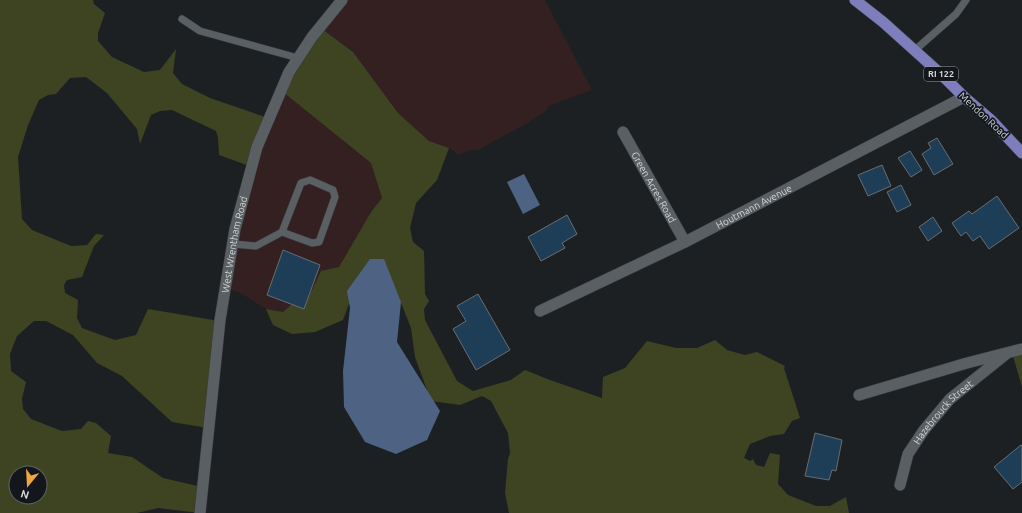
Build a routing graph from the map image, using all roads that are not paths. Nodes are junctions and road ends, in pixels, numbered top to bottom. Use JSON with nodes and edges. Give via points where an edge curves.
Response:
{"nodes":[{"id":1,"x":342,"y":0,"type":"edge"},
{"id":2,"x":855,"y":0,"type":"edge"},
{"id":3,"x":966,"y":0,"type":"edge"},
{"id":4,"x":182,"y":19,"type":"dead end"},
{"id":5,"x":915,"y":50,"type":"junction"},
{"id":6,"x":298,"y":58,"type":"junction"},
{"id":7,"x":964,"y":97,"type":"junction"},
{"id":8,"x":624,"y":132,"type":"dead end"},
{"id":9,"x":1022,"y":153,"type":"edge"},
{"id":10,"x":282,"y":232,"type":"junction"},
{"id":11,"x":684,"y":242,"type":"junction"},
{"id":12,"x":233,"y":244,"type":"junction"},
{"id":13,"x":540,"y":311,"type":"dead end"},
{"id":14,"x":1022,"y":349,"type":"edge"},
{"id":15,"x":1006,"y":354,"type":"junction"},
{"id":16,"x":859,"y":395,"type":"dead end"},
{"id":17,"x":900,"y":485,"type":"dead end"},
{"id":18,"x":200,"y":513,"type":"edge"}],
"edges":[{"from":1,"to":6,"type":"street","name":"West Wrentham Road"},
{"from":2,"to":5,"type":"main road","name":"Mendon Road","number":"RI 122"},
{"from":3,"to":5,"type":"lane","via":[[956,14]]},
{"from":4,"to":6,"type":"lane","via":[[200,31]]},
{"from":5,"to":7,"type":"main road","name":"Mendon Road","number":"RI 122"},
{"from":6,"to":12,"type":"street","name":"West Wrentham Road","via":[[289,72],[257,147]]},
{"from":7,"to":9,"type":"main road","name":"Mendon Road","number":"RI 122","via":[[992,120]]},
{"from":7,"to":11,"type":"street","name":"Houtmann Avenue"},
{"from":8,"to":11,"type":"street","name":"Green Acres Road"},
{"from":10,"to":10,"type":"lane","via":[[300,183],[310,180],[333,190],[335,197],[319,242],[312,243]]},
{"from":10,"to":12,"type":"lane","via":[[256,246]]},
{"from":11,"to":13,"type":"street","name":"Houtmann Avenue"},
{"from":12,"to":18,"type":"street","name":"West Wrentham Road","via":[[220,320]]},
{"from":14,"to":15,"type":"street","name":"Hazebrouck Street"},
{"from":15,"to":16,"type":"street","name":"Hazebrouck Street"},
{"from":15,"to":17,"type":"street","name":"Hazebrouck Street","via":[[950,399],[924,430],[908,454]]}]}
